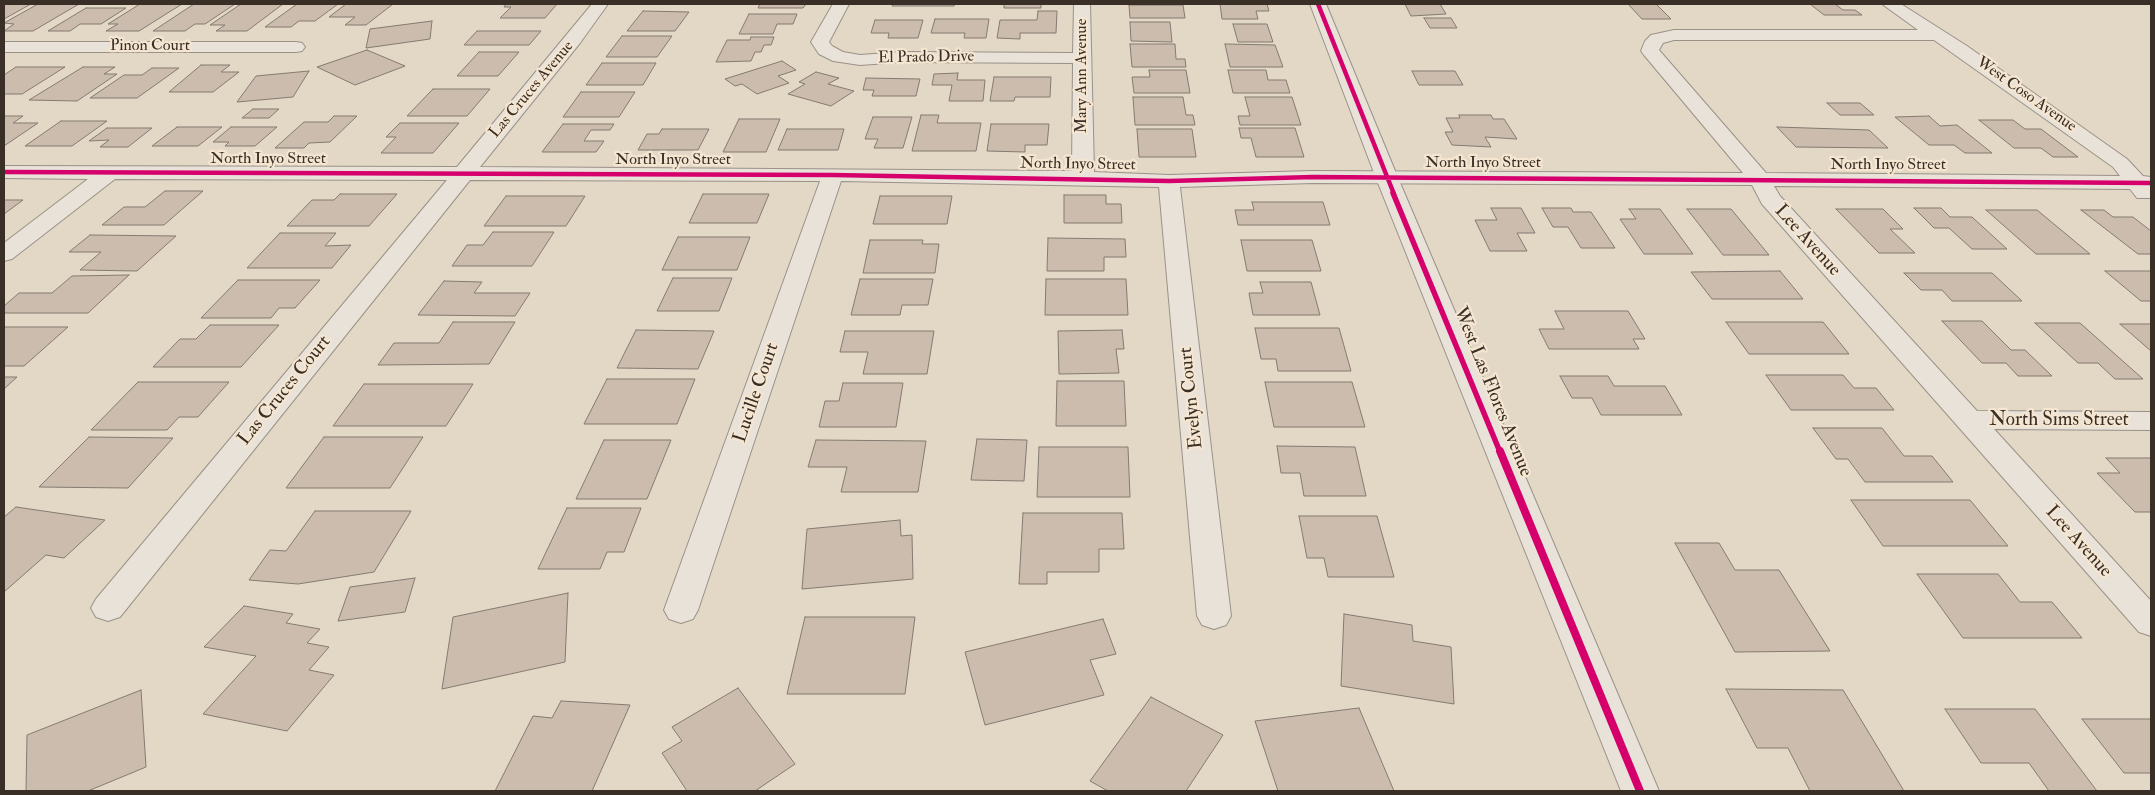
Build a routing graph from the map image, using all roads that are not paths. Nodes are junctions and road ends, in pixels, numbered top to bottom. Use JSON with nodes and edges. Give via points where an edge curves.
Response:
{"nodes":[{"id":1,"x":600,"y":4,"type":"edge"},
{"id":2,"x":841,"y":4,"type":"edge"},
{"id":3,"x":1082,"y":4,"type":"edge"},
{"id":4,"x":1318,"y":4,"type":"edge"},
{"id":5,"x":1890,"y":4,"type":"edge"},
{"id":6,"x":1939,"y":35,"type":"junction"},
{"id":7,"x":4,"y":47,"type":"edge"},
{"id":8,"x":296,"y":47,"type":"dead end"},
{"id":9,"x":1082,"y":58,"type":"junction"},
{"id":10,"x":4,"y":172,"type":"edge"},
{"id":11,"x":109,"y":173,"type":"junction"},
{"id":12,"x":463,"y":174,"type":"junction"},
{"id":13,"x":833,"y":176,"type":"junction"},
{"id":14,"x":1083,"y":178,"type":"junction"},
{"id":15,"x":1387,"y":178,"type":"junction"},
{"id":16,"x":1760,"y":179,"type":"junction"},
{"id":17,"x":1169,"y":181,"type":"junction"},
{"id":18,"x":2143,"y":183,"type":"edge"},
{"id":19,"x":2151,"y":199,"type":"edge"},
{"id":20,"x":4,"y":254,"type":"edge"},
{"id":21,"x":1968,"y":420,"type":"junction"},
{"id":22,"x":2151,"y":421,"type":"edge"},
{"id":23,"x":108,"y":608,"type":"dead end"},
{"id":24,"x":681,"y":610,"type":"dead end"},
{"id":25,"x":1214,"y":616,"type":"dead end"},
{"id":26,"x":2151,"y":623,"type":"edge"},
{"id":27,"x":1640,"y":791,"type":"edge"}],
"edges":[{"from":1,"to":12,"type":"street","name":"Las Cruces Avenue"},
{"from":2,"to":9,"type":"street","name":"El Prado Drive","via":[[820,42],[825,50],[839,56],[860,60]]},
{"from":3,"to":9,"type":"street","name":"Mary Ann Avenue"},
{"from":4,"to":15,"type":"street","name":"West Las Flores Avenue"},
{"from":5,"to":6,"type":"street","name":"West Coso Avenue"},
{"from":6,"to":16,"type":"street","name":"Lee Avenue","via":[[1674,35],[1657,39],[1650,51]]},
{"from":6,"to":18,"type":"street","name":"West Coso Avenue","via":[[2120,163]]},
{"from":7,"to":8,"type":"street","name":"Pinon Court"},
{"from":9,"to":14,"type":"street","name":"Mary Ann Avenue"},
{"from":10,"to":11,"type":"street","name":"North Inyo Street"},
{"from":11,"to":12,"type":"street","name":"North Inyo Street"},
{"from":11,"to":20,"type":"street"},
{"from":12,"to":13,"type":"street","name":"North Inyo Street"},
{"from":12,"to":23,"type":"street","name":"Las Cruces Court"},
{"from":13,"to":14,"type":"street","name":"North Inyo Street"},
{"from":13,"to":24,"type":"street","name":"Lucille Court"},
{"from":14,"to":17,"type":"street","name":"North Inyo Street"},
{"from":15,"to":16,"type":"street","name":"North Inyo Street"},
{"from":15,"to":17,"type":"street","name":"North Inyo Street"},
{"from":15,"to":27,"type":"street","name":"West Las Flores Avenue"},
{"from":16,"to":18,"type":"street","name":"North Inyo Street"},
{"from":16,"to":21,"type":"street","name":"Lee Avenue","via":[[1770,199]]},
{"from":17,"to":25,"type":"street","name":"Evelyn Court"},
{"from":18,"to":19,"type":"street","name":"West Coso Avenue"},
{"from":21,"to":22,"type":"street","name":"North Sims Street"},
{"from":21,"to":26,"type":"street","name":"Lee Avenue"}]}
